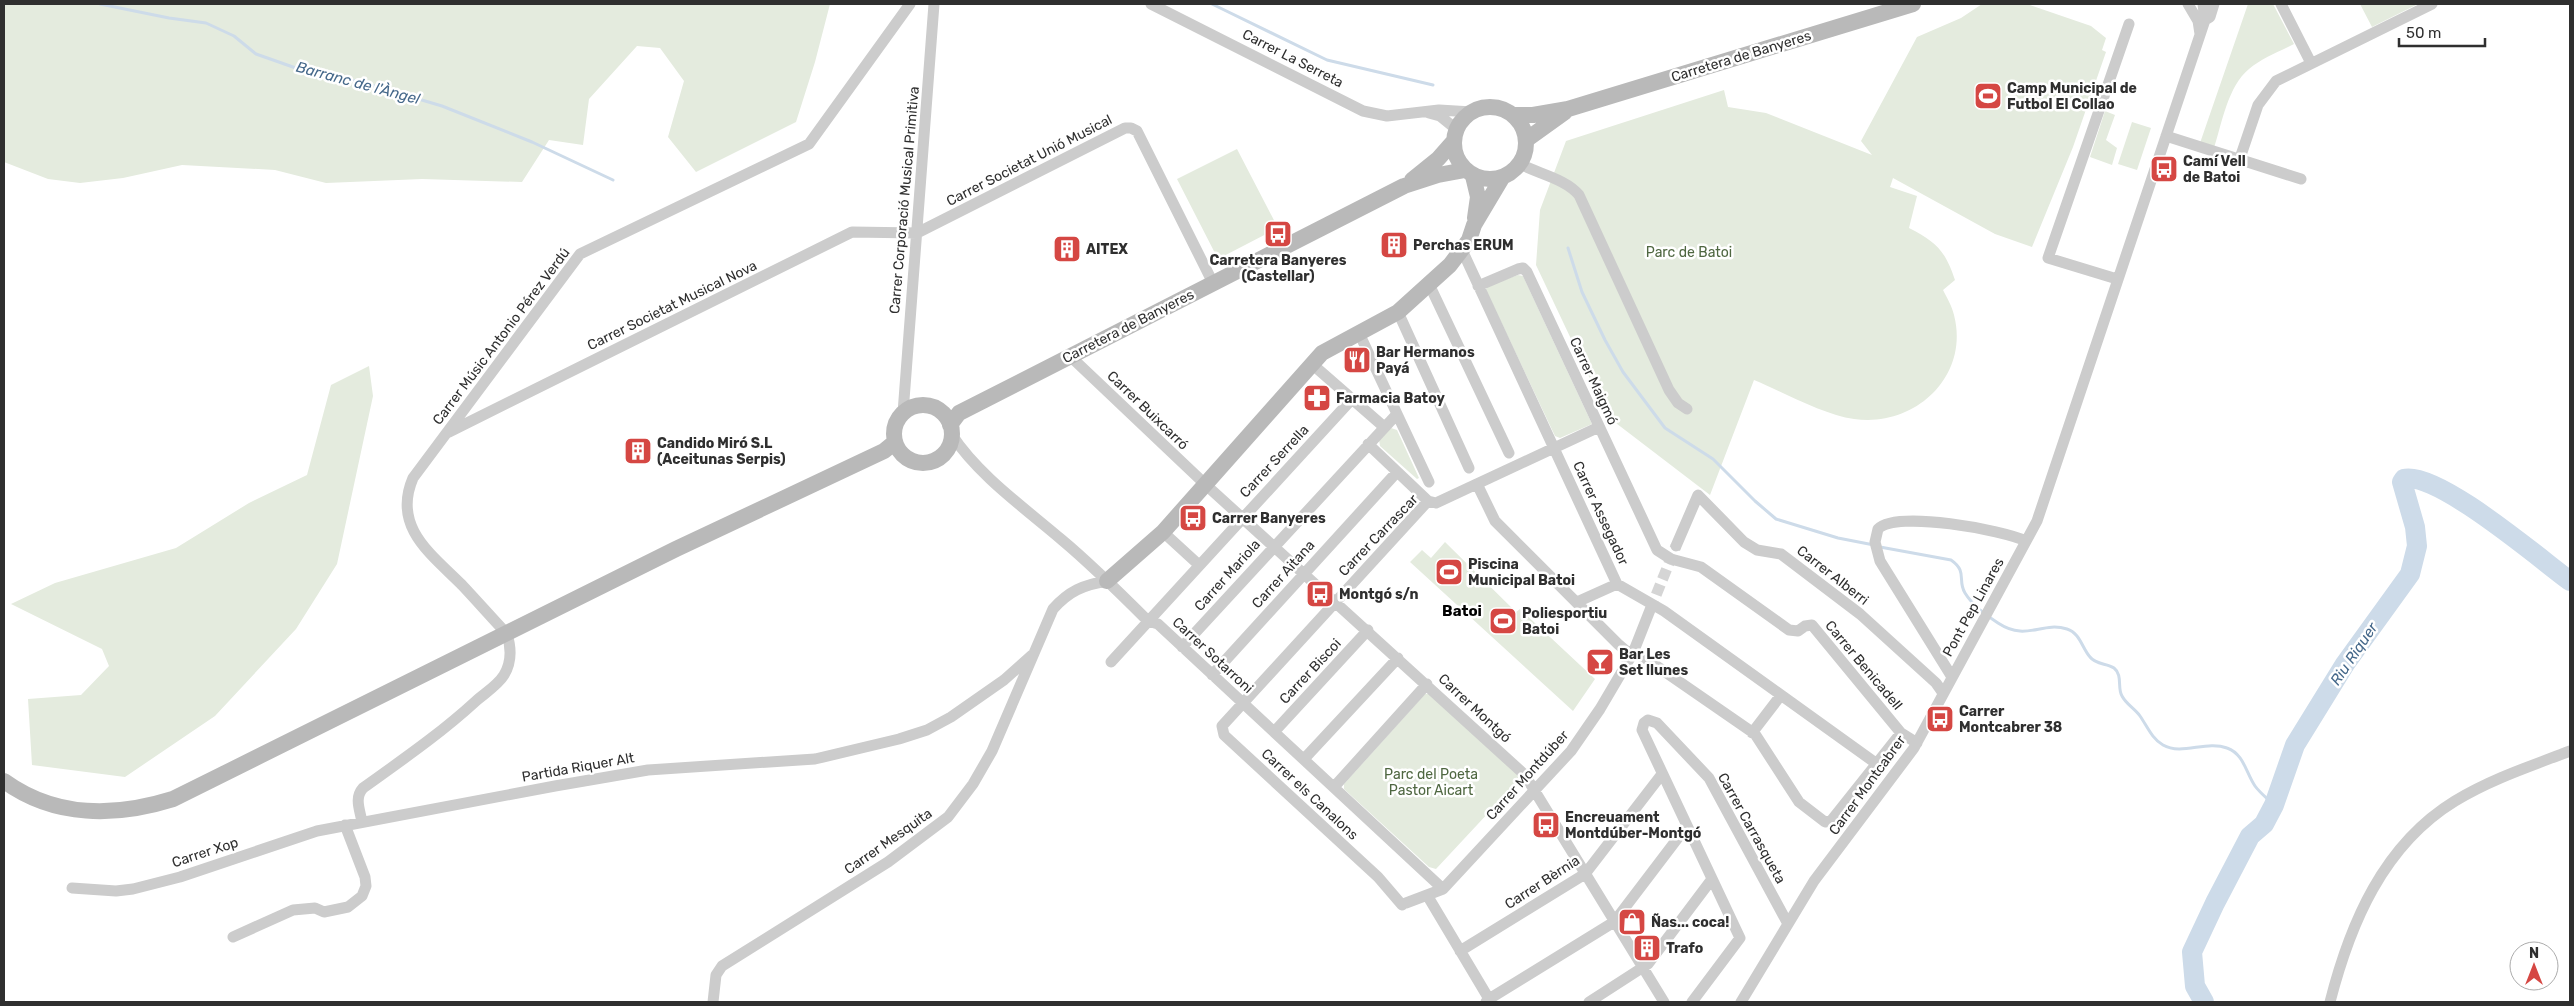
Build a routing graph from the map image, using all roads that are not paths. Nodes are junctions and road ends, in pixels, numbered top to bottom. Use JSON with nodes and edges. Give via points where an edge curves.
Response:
{"nodes":[{"id":1,"x":910,"y":4,"type":"edge"},
{"id":2,"x":934,"y":4,"type":"edge"},
{"id":3,"x":1151,"y":4,"type":"edge"},
{"id":4,"x":1914,"y":4,"type":"edge"},
{"id":5,"x":2188,"y":4,"type":"edge"},
{"id":6,"x":2203,"y":4,"type":"edge"},
{"id":7,"x":2214,"y":4,"type":"edge"},
{"id":8,"x":2281,"y":4,"type":"edge"},
{"id":9,"x":2432,"y":4,"type":"edge"},
{"id":10,"x":2205,"y":20,"type":"junction"},
{"id":11,"x":2129,"y":24,"type":"dead end"},
{"id":12,"x":2200,"y":36,"type":"junction"},
{"id":13,"x":2312,"y":63,"type":"junction"},
{"id":14,"x":1568,"y":109,"type":"junction"},
{"id":15,"x":1472,"y":112,"type":"junction"},
{"id":16,"x":1427,"y":113,"type":"junction"},
{"id":17,"x":1513,"y":115,"type":"junction"},
{"id":18,"x":1455,"y":136,"type":"junction"},
{"id":19,"x":2166,"y":136,"type":"junction"},
{"id":20,"x":1526,"y":140,"type":"junction"},
{"id":21,"x":2239,"y":161,"type":"junction"},
{"id":22,"x":1520,"y":164,"type":"junction"},
{"id":23,"x":1469,"y":173,"type":"junction"},
{"id":24,"x":1502,"y":178,"type":"junction"},
{"id":25,"x":2302,"y":179,"type":"dead end"},
{"id":26,"x":1404,"y":186,"type":"junction"},
{"id":27,"x":1474,"y":225,"type":"junction"},
{"id":28,"x":917,"y":233,"type":"junction"},
{"id":29,"x":1465,"y":256,"type":"junction"},
{"id":30,"x":2117,"y":279,"type":"junction"},
{"id":31,"x":1212,"y":283,"type":"junction"},
{"id":32,"x":1429,"y":284,"type":"junction"},
{"id":33,"x":1478,"y":286,"type":"junction"},
{"id":34,"x":1398,"y":312,"type":"junction"},
{"id":35,"x":1359,"y":333,"type":"junction"},
{"id":36,"x":1070,"y":356,"type":"junction"},
{"id":37,"x":1312,"y":364,"type":"junction"},
{"id":38,"x":1352,"y":399,"type":"junction"},
{"id":39,"x":907,"y":406,"type":"junction"},
{"id":40,"x":1687,"y":409,"type":"dead end"},
{"id":41,"x":1397,"y":414,"type":"junction"},
{"id":42,"x":1383,"y":426,"type":"junction"},
{"id":43,"x":1599,"y":427,"type":"junction"},
{"id":44,"x":952,"y":430,"type":"junction"},
{"id":45,"x":446,"y":434,"type":"junction"},
{"id":46,"x":1368,"y":444,"type":"junction"},
{"id":47,"x":1554,"y":447,"type":"junction"},
{"id":48,"x":893,"y":448,"type":"junction"},
{"id":49,"x":1509,"y":453,"type":"dead end"},
{"id":50,"x":1469,"y":468,"type":"dead end"},
{"id":51,"x":1397,"y":472,"type":"junction"},
{"id":52,"x":1429,"y":482,"type":"dead end"},
{"id":53,"x":1477,"y":484,"type":"junction"},
{"id":54,"x":1206,"y":485,"type":"junction"},
{"id":55,"x":1428,"y":501,"type":"junction"},
{"id":56,"x":1242,"y":517,"type":"junction"},
{"id":57,"x":1163,"y":532,"type":"junction"},
{"id":58,"x":1274,"y":545,"type":"junction"},
{"id":59,"x":1676,"y":546,"type":"tunnel mouth"},
{"id":60,"x":2024,"y":546,"type":"junction"},
{"id":61,"x":1657,"y":550,"type":"joint"},
{"id":62,"x":1199,"y":565,"type":"junction"},
{"id":63,"x":1305,"y":573,"type":"junction"},
{"id":64,"x":1106,"y":581,"type":"junction"},
{"id":65,"x":1617,"y":584,"type":"junction"},
{"id":66,"x":1336,"y":602,"type":"junction"},
{"id":67,"x":1577,"y":602,"type":"junction"},
{"id":68,"x":1650,"y":610,"type":"tunnel mouth"},
{"id":69,"x":1148,"y":620,"type":"junction"},
{"id":70,"x":1368,"y":630,"type":"junction"},
{"id":71,"x":507,"y":634,"type":"junction"},
{"id":72,"x":1182,"y":647,"type":"junction"},
{"id":73,"x":1633,"y":653,"type":"junction"},
{"id":74,"x":1032,"y":655,"type":"junction"},
{"id":75,"x":1398,"y":658,"type":"junction"},
{"id":76,"x":1112,"y":662,"type":"dead end"},
{"id":77,"x":1212,"y":675,"type":"junction"},
{"id":78,"x":1952,"y":677,"type":"junction"},
{"id":79,"x":1427,"y":684,"type":"junction"},
{"id":80,"x":1943,"y":693,"type":"junction"},
{"id":81,"x":1782,"y":695,"type":"junction"},
{"id":82,"x":1243,"y":704,"type":"junction"},
{"id":83,"x":1274,"y":732,"type":"junction"},
{"id":84,"x":1752,"y":733,"type":"junction"},
{"id":85,"x":1901,"y":733,"type":"junction"},
{"id":86,"x":1917,"y":743,"type":"junction"},
{"id":87,"x":2570,"y":751,"type":"edge"},
{"id":88,"x":1304,"y":759,"type":"junction"},
{"id":89,"x":1877,"y":764,"type":"junction"},
{"id":90,"x":1662,"y":774,"type":"junction"},
{"id":91,"x":4,"y":781,"type":"edge"},
{"id":92,"x":1334,"y":787,"type":"junction"},
{"id":93,"x":1536,"y":791,"type":"junction"},
{"id":94,"x":362,"y":822,"type":"junction"},
{"id":95,"x":345,"y":825,"type":"junction"},
{"id":96,"x":1687,"y":826,"type":"junction"},
{"id":97,"x":1585,"y":874,"type":"junction"},
{"id":98,"x":1712,"y":879,"type":"junction"},
{"id":99,"x":72,"y":888,"type":"dead end"},
{"id":100,"x":1443,"y":889,"type":"junction"},
{"id":101,"x":1427,"y":895,"type":"junction"},
{"id":102,"x":1404,"y":904,"type":"joint"},
{"id":103,"x":1614,"y":922,"type":"junction"},
{"id":104,"x":1788,"y":924,"type":"junction"},
{"id":105,"x":233,"y":937,"type":"dead end"},
{"id":106,"x":1460,"y":952,"type":"junction"},
{"id":107,"x":1642,"y":968,"type":"junction"},
{"id":108,"x":1488,"y":1000,"type":"edge"},
{"id":109,"x":712,"y":1002,"type":"edge"},
{"id":110,"x":1588,"y":1002,"type":"edge"},
{"id":111,"x":1664,"y":1002,"type":"edge"},
{"id":112,"x":1692,"y":1002,"type":"edge"},
{"id":113,"x":1741,"y":1002,"type":"edge"},
{"id":114,"x":2330,"y":1002,"type":"edge"}],
"edges":[{"from":1,"to":45,"type":"street","name":"Carrer Músic Antonio Pérez Verdú","via":[[809,144],[580,254]]},
{"from":2,"to":28,"type":"street","name":"Carrer Corporació Musical Primitiva"},
{"from":3,"to":16,"type":"street","name":"Carrer La Serreta","via":[[1363,111],[1387,116]]},
{"from":4,"to":14,"type":"main road","name":"Carretera de Banyeres"},
{"from":5,"to":12,"type":"street","via":[[2198,21]]},
{"from":6,"to":10,"type":"street"},
{"from":7,"to":10,"type":"street","via":[[2210,17]]},
{"from":8,"to":13,"type":"street"},
{"from":9,"to":13,"type":"street"},
{"from":10,"to":12,"type":"street"},
{"from":11,"to":30,"type":"street","via":[[2048,258]]},
{"from":12,"to":19,"type":"street"},
{"from":13,"to":21,"type":"street","via":[[2276,81],[2262,97]]},
{"from":14,"to":17,"type":"main road","name":"Carretera de Banyeres"},
{"from":14,"to":20,"type":"main road","name":"Carretera de Banyeres"},
{"from":15,"to":16,"type":"street","name":"Carrer La Serreta","via":[[1439,110]]},
{"from":15,"to":17,"type":"main road","via":[[1492,107]]},
{"from":15,"to":18,"type":"main road","via":[[1463,118]]},
{"from":16,"to":18,"type":"street","name":"Carrer La Serreta","via":[[1440,116]]},
{"from":17,"to":20,"type":"main road"},
{"from":18,"to":23,"type":"main road","via":[[1458,162]]},
{"from":18,"to":26,"type":"main road","name":"Carretera de Banyeres","via":[[1438,159]]},
{"from":19,"to":21,"type":"street"},
{"from":19,"to":30,"type":"street"},
{"from":20,"to":22,"type":"main road","via":[[1526,151]]},
{"from":21,"to":25,"type":"street"},
{"from":22,"to":24,"type":"main road"},
{"from":22,"to":40,"type":"street","via":[[1545,177],[1562,181],[1579,195],[1669,390]]},
{"from":23,"to":24,"type":"main road","via":[[1491,180]]},
{"from":23,"to":26,"type":"main road","name":"Carretera de Banyeres","via":[[1438,175]]},
{"from":23,"to":27,"type":"main road","via":[[1478,197]]},
{"from":24,"to":27,"type":"main road"},
{"from":26,"to":31,"type":"main road","name":"Carretera de Banyeres"},
{"from":27,"to":29,"type":"main road"},
{"from":28,"to":31,"type":"street","name":"Carrer Societat Unió Musical","via":[[1125,128],[1131,128],[1137,131]]},
{"from":28,"to":39,"type":"street","name":"Carrer Corporació Musical Primitiva"},
{"from":28,"to":45,"type":"street","name":"Carrer Societat Musical Nova","via":[[852,232]]},
{"from":29,"to":32,"type":"main road"},
{"from":29,"to":33,"type":"street","name":"Carrer Assegador"},
{"from":30,"to":60,"type":"street","via":[[2060,458]]},
{"from":31,"to":36,"type":"main road","name":"Carretera de Banyeres"},
{"from":32,"to":34,"type":"main road"},
{"from":32,"to":49,"type":"street"},
{"from":33,"to":43,"type":"street","name":"Carrer Maigmó","via":[[1518,269],[1523,268],[1527,272]]},
{"from":33,"to":47,"type":"street","name":"Carrer Assegador"},
{"from":34,"to":35,"type":"main road"},
{"from":34,"to":50,"type":"street"},
{"from":35,"to":37,"type":"main road","via":[[1326,350]]},
{"from":35,"to":41,"type":"street"},
{"from":36,"to":44,"type":"main road","name":"Carretera de Banyeres"},
{"from":36,"to":54,"type":"street","name":"Carrer Buixcarró"},
{"from":37,"to":38,"type":"street"},
{"from":37,"to":54,"type":"main road"},
{"from":38,"to":42,"type":"street"},
{"from":38,"to":56,"type":"street","name":"Carrer Serrella"},
{"from":39,"to":44,"type":"main road","via":[[934,407]]},
{"from":39,"to":48,"type":"main road","via":[[895,426]]},
{"from":41,"to":42,"type":"street","name":"Carrer Mariola"},
{"from":41,"to":52,"type":"street"},
{"from":42,"to":46,"type":"street","name":"Carrer Mariola"},
{"from":43,"to":47,"type":"street","name":"Carrer Carrascar"},
{"from":43,"to":61,"type":"street","name":"Carrer Maigmó"},
{"from":44,"to":48,"type":"main road","via":[[935,461],[926,463],[907,459]]},
{"from":44,"to":64,"type":"street","name":"Carrer Sotarroni","via":[[1003,489]]},
{"from":45,"to":71,"type":"street","name":"Carrer Músic Antonio Pérez Verdú","via":[[413,478],[408,490],[406,502],[410,523],[425,549]]},
{"from":46,"to":51,"type":"street"},
{"from":46,"to":58,"type":"street","name":"Carrer Mariola"},
{"from":47,"to":53,"type":"street","name":"Carrer Carrascar"},
{"from":47,"to":65,"type":"street","name":"Carrer Assegador"},
{"from":48,"to":71,"type":"main road","via":[[676,549]]},
{"from":51,"to":55,"type":"street"},
{"from":51,"to":63,"type":"street","name":"Carrer Aitana"},
{"from":53,"to":55,"type":"street","name":"Carrer Carrascar","via":[[1436,503]]},
{"from":53,"to":67,"type":"street","via":[[1494,521]]},
{"from":54,"to":56,"type":"street","name":"Carrer Montgó"},
{"from":54,"to":57,"type":"main road"},
{"from":55,"to":66,"type":"street","name":"Carrer Carrascar"},
{"from":56,"to":58,"type":"street","name":"Carrer Montgó"},
{"from":56,"to":62,"type":"street","name":"Carrer Serrella"},
{"from":57,"to":62,"type":"street"},
{"from":57,"to":64,"type":"main road"},
{"from":58,"to":63,"type":"street","name":"Carrer Montgó"},
{"from":58,"to":72,"type":"street","name":"Carrer Mariola"},
{"from":59,"to":80,"type":"street","name":"Carrer Alberri","via":[[1698,495],[1744,542],[1753,548],[1782,554],[1860,614]]},
{"from":60,"to":78,"type":"street","name":"Pont Pep Linares"},
{"from":60,"to":78,"type":"street","via":[[1955,524],[1886,523],[1878,529],[1880,561]]},
{"from":61,"to":85,"type":"street","name":"Carrer Benicadell","via":[[1671,559],[1701,567],[1789,630],[1798,631],[1812,626]]},
{"from":62,"to":69,"type":"street","name":"Carrer Serrella"},
{"from":63,"to":66,"type":"street","name":"Carrer Montgó"},
{"from":63,"to":77,"type":"street","name":"Carrer Aitana"},
{"from":64,"to":69,"type":"street","name":"Carrer Sotarroni"},
{"from":64,"to":74,"type":"street","via":[[1087,584],[1066,595],[1049,616]]},
{"from":65,"to":67,"type":"street"},
{"from":65,"to":81,"type":"street","name":"Carrer Assegador","via":[[1664,611]]},
{"from":66,"to":70,"type":"street","name":"Carrer Montgó"},
{"from":66,"to":82,"type":"street","name":"Carrer Carrascar"},
{"from":67,"to":73,"type":"street","via":[[1625,650]]},
{"from":68,"to":73,"type":"street","name":"Carrer Montdúber"},
{"from":69,"to":72,"type":"street","name":"Carrer Sotarroni","via":[[1158,624]]},
{"from":69,"to":76,"type":"street","name":"Carrer Serrella"},
{"from":70,"to":75,"type":"street","name":"Carrer Montgó"},
{"from":70,"to":83,"type":"street","name":"Carrer Biscoi"},
{"from":71,"to":91,"type":"main road","via":[[173,799],[150,806],[112,812],[79,811],[42,801]]},
{"from":71,"to":94,"type":"street","via":[[510,652],[504,675],[426,745],[362,788],[358,801]]},
{"from":72,"to":77,"type":"street","name":"Carrer Sotarroni"},
{"from":73,"to":84,"type":"street","via":[[1645,658]]},
{"from":73,"to":93,"type":"street","name":"Carrer Montdúber","via":[[1571,751]]},
{"from":74,"to":94,"type":"street","name":"Partida Riquer Alt","via":[[979,698],[927,730],[899,739],[802,761],[648,770]]},
{"from":74,"to":109,"type":"street","name":"Carrer Mesquita","via":[[992,751],[948,817],[888,862],[722,966],[716,975]]},
{"from":75,"to":79,"type":"street","name":"Carrer Montgó"},
{"from":75,"to":88,"type":"street"},
{"from":77,"to":82,"type":"street","name":"Carrer Sotarroni"},
{"from":78,"to":80,"type":"street","name":"Carrer Montcabrer"},
{"from":79,"to":92,"type":"street"},
{"from":79,"to":93,"type":"street","name":"Carrer Montgó","via":[[1526,775]]},
{"from":80,"to":86,"type":"street","name":"Carrer Montcabrer"},
{"from":81,"to":84,"type":"street"},
{"from":81,"to":89,"type":"street","name":"Carrer Assegador"},
{"from":82,"to":83,"type":"street","name":"Carrer Sotarroni"},
{"from":82,"to":102,"type":"street","name":"Carrer els Canalons","via":[[1224,724],[1224,735]]},
{"from":83,"to":88,"type":"street","name":"Carrer Sotarroni"},
{"from":84,"to":89,"type":"street","name":"Carrer Montcabrer","via":[[1799,802],[1828,823]]},
{"from":85,"to":86,"type":"street","name":"Carrer Benicadell"},
{"from":85,"to":89,"type":"street","name":"Carrer Montcabrer"},
{"from":86,"to":104,"type":"street","name":"Carrer Montcabrer","via":[[1814,881]]},
{"from":87,"to":114,"type":"street","via":[[2467,794],[2438,813],[2410,838],[2382,871],[2362,906],[2346,946]]},
{"from":88,"to":92,"type":"street","name":"Carrer Sotarroni"},
{"from":90,"to":96,"type":"street"},
{"from":90,"to":97,"type":"street","name":"Carrer Bèrnia"},
{"from":90,"to":104,"type":"street","name":"Carrer Carrasqueta","via":[[1642,730],[1648,720],[1657,723],[1709,778]]},
{"from":92,"to":100,"type":"street","name":"Carrer Sotarroni"},
{"from":93,"to":97,"type":"street","name":"Carrer Montgó"},
{"from":93,"to":100,"type":"street","name":"Carrer Montdúber"},
{"from":94,"to":95,"type":"street","name":"Partida Riquer Alt"},
{"from":95,"to":99,"type":"street","name":"Carrer Xop","via":[[133,889]]},
{"from":95,"to":105,"type":"street","via":[[365,877],[362,896],[348,907],[324,912],[315,908],[293,910]]},
{"from":96,"to":98,"type":"street"},
{"from":96,"to":103,"type":"street"},
{"from":97,"to":103,"type":"street","name":"Carrer Montgó"},
{"from":97,"to":106,"type":"street","name":"Carrer Bèrnia"},
{"from":98,"to":107,"type":"street"},
{"from":98,"to":112,"type":"street","via":[[1740,938]]},
{"from":100,"to":101,"type":"street","name":"Carrer Montdúber"},
{"from":101,"to":102,"type":"street","name":"Carrer Montdúber"},
{"from":101,"to":106,"type":"street"},
{"from":103,"to":107,"type":"street","name":"Carrer Montgó"},
{"from":103,"to":108,"type":"street"},
{"from":104,"to":113,"type":"street","name":"Carrer Montcabrer"},
{"from":106,"to":108,"type":"street"},
{"from":107,"to":110,"type":"street"},
{"from":107,"to":111,"type":"street","name":"Carrer Montgó"}]}
